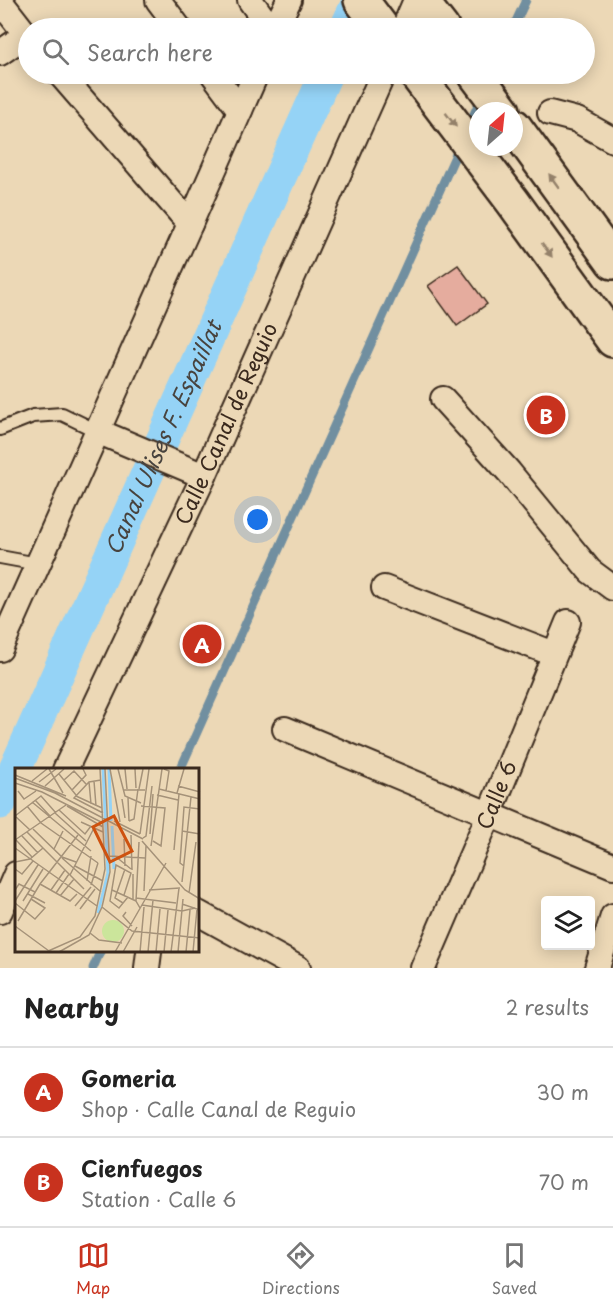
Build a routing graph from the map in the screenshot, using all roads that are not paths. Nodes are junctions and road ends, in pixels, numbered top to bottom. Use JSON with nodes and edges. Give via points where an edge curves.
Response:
{"nodes":[{"id":1,"x":158,"y":0,"type":"edge"},
{"id":2,"x":250,"y":0,"type":"edge"},
{"id":3,"x":289,"y":0,"type":"edge"},
{"id":4,"x":361,"y":0,"type":"edge"},
{"id":5,"x":418,"y":0,"type":"edge"},
{"id":6,"x":0,"y":1,"type":"edge"},
{"id":7,"x":172,"y":18,"type":"edge"},
{"id":8,"x":263,"y":18,"type":"edge"},
{"id":9,"x":280,"y":18,"type":"edge"},
{"id":10,"x":374,"y":18,"type":"edge"},
{"id":11,"x":409,"y":18,"type":"edge"},
{"id":12,"x":433,"y":18,"type":"edge"},
{"id":13,"x":18,"y":23,"type":"edge"},
{"id":14,"x":18,"y":41,"type":"edge"},
{"id":15,"x":0,"y":52,"type":"edge"},
{"id":16,"x":69,"y":84,"type":"edge"},
{"id":17,"x":220,"y":84,"type":"edge"},
{"id":18,"x":252,"y":84,"type":"edge"},
{"id":19,"x":379,"y":84,"type":"edge"},
{"id":20,"x":424,"y":84,"type":"edge"},
{"id":21,"x":483,"y":84,"type":"edge"},
{"id":22,"x":496,"y":102,"type":"edge"},
{"id":23,"x":240,"y":110,"type":"junction"},
{"id":24,"x":550,"y":113,"type":"dead end"},
{"id":25,"x":523,"y":138,"type":"edge"},
{"id":26,"x":613,"y":140,"type":"edge"},
{"id":27,"x":190,"y":224,"type":"junction"},
{"id":28,"x":613,"y":262,"type":"edge"},
{"id":29,"x":613,"y":340,"type":"edge"},
{"id":30,"x":443,"y":399,"type":"dead end"},
{"id":31,"x":0,"y":429,"type":"edge"},
{"id":32,"x":106,"y":434,"type":"junction"},
{"id":33,"x":204,"y":476,"type":"junction"},
{"id":34,"x":0,"y":557,"type":"edge"},
{"id":35,"x":38,"y":564,"type":"junction"},
{"id":36,"x":384,"y":588,"type":"dead end"},
{"id":37,"x":613,"y":588,"type":"edge"},
{"id":38,"x":568,"y":622,"type":"dead end"},
{"id":39,"x":0,"y":649,"type":"edge"},
{"id":40,"x":555,"y":654,"type":"junction"},
{"id":41,"x":285,"y":729,"type":"dead end"},
{"id":42,"x":66,"y":768,"type":"edge"},
{"id":43,"x":489,"y":814,"type":"junction"},
{"id":44,"x":613,"y":866,"type":"edge"},
{"id":45,"x":15,"y":876,"type":"edge"},
{"id":46,"x":0,"y":911,"type":"edge"},
{"id":47,"x":200,"y":914,"type":"edge"},
{"id":48,"x":613,"y":916,"type":"edge"},
{"id":49,"x":149,"y":953,"type":"edge"},
{"id":50,"x":147,"y":968,"type":"edge"},
{"id":51,"x":298,"y":968,"type":"edge"},
{"id":52,"x":423,"y":968,"type":"edge"},
{"id":53,"x":597,"y":968,"type":"edge"}],
"edges":[{"from":1,"to":7,"type":"street"},
{"from":2,"to":8,"type":"street"},
{"from":3,"to":9,"type":"street"},
{"from":4,"to":10,"type":"highway"},
{"from":5,"to":11,"type":"street"},
{"from":5,"to":12,"type":"highway"},
{"from":6,"to":13,"type":"street"},
{"from":14,"to":15,"type":"street"},
{"from":16,"to":27,"type":"street"},
{"from":17,"to":23,"type":"street"},
{"from":18,"to":23,"type":"street"},
{"from":19,"to":33,"type":"street","name":"Calle Canal de Reguio"},
{"from":20,"to":29,"type":"highway","one_way":true},
{"from":21,"to":22,"type":"highway"},
{"from":23,"to":27,"type":"street"},
{"from":24,"to":26,"type":"street","via":[[577,120]]},
{"from":28,"to":25,"type":"highway","one_way":true},
{"from":27,"to":32,"type":"street"},
{"from":30,"to":37,"type":"street","via":[[590,571]]},
{"from":31,"to":32,"type":"lane","via":[[33,416],[62,414]]},
{"from":32,"to":33,"type":"street"},
{"from":32,"to":35,"type":"street"},
{"from":33,"to":42,"type":"street","name":"Calle Canal de Reguio"},
{"from":34,"to":35,"type":"lane"},
{"from":35,"to":39,"type":"street"},
{"from":36,"to":40,"type":"street"},
{"from":38,"to":40,"type":"street","name":"Calle 6"},
{"from":40,"to":43,"type":"street","name":"Calle 6"},
{"from":41,"to":43,"type":"street"},
{"from":43,"to":44,"type":"street"},
{"from":43,"to":52,"type":"street","name":"Calle 6"},
{"from":45,"to":46,"type":"street"},
{"from":47,"to":51,"type":"street"},
{"from":48,"to":53,"type":"street"},
{"from":49,"to":50,"type":"street"}]}
